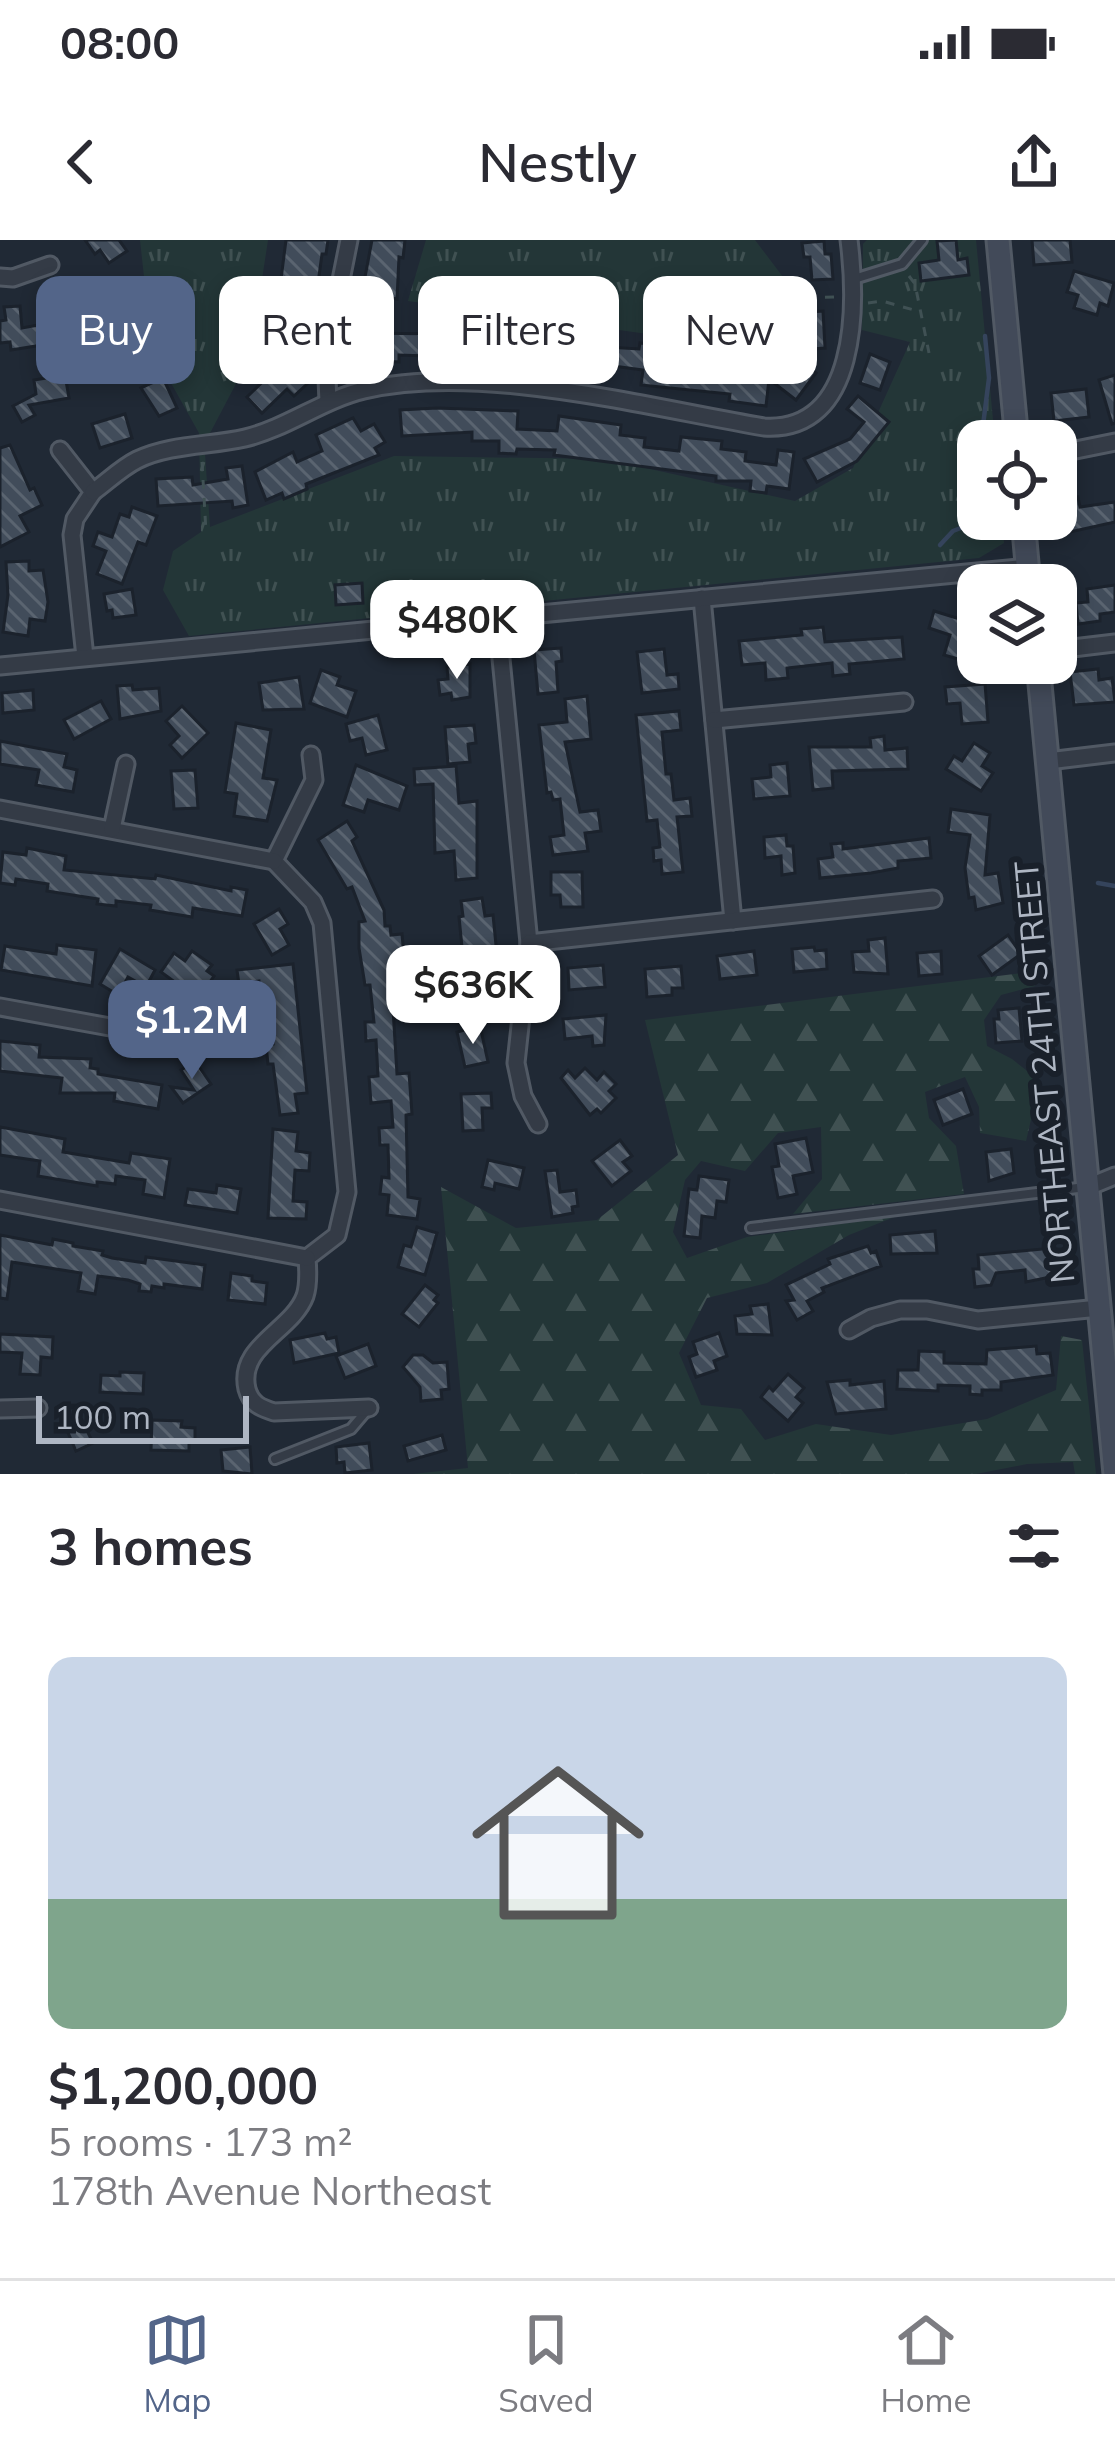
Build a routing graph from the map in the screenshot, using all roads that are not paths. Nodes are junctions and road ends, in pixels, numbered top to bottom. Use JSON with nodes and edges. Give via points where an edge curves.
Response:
{"nodes":[{"id":1,"x":349,"y":240,"type":"edge"},
{"id":2,"x":849,"y":240,"type":"edge"},
{"id":3,"x":922,"y":240,"type":"edge"},
{"id":4,"x":998,"y":240,"type":"edge"},
{"id":5,"x":50,"y":266,"type":"dead end"},
{"id":6,"x":0,"y":277,"type":"edge"},
{"id":7,"x":853,"y":288,"type":"junction"},
{"id":8,"x":328,"y":402,"type":"junction"},
{"id":9,"x":1015,"y":420,"type":"edge"},
{"id":10,"x":1115,"y":442,"type":"edge"},
{"id":11,"x":60,"y":450,"type":"dead end"},
{"id":12,"x":1077,"y":450,"type":"edge"},
{"id":13,"x":93,"y":492,"type":"junction"},
{"id":14,"x":957,"y":581,"type":"edge"},
{"id":15,"x":702,"y":598,"type":"junction"},
{"id":16,"x":497,"y":618,"type":"junction"},
{"id":17,"x":1115,"y":644,"type":"edge"},
{"id":18,"x":1077,"y":648,"type":"edge"},
{"id":19,"x":85,"y":657,"type":"junction"},
{"id":20,"x":0,"y":666,"type":"edge"},
{"id":21,"x":1041,"y":684,"type":"edge"},
{"id":22,"x":904,"y":702,"type":"dead end"},
{"id":23,"x":714,"y":720,"type":"junction"},
{"id":24,"x":1115,"y":754,"type":"edge"},
{"id":25,"x":311,"y":755,"type":"dead end"},
{"id":26,"x":1048,"y":760,"type":"junction"},
{"id":27,"x":126,"y":764,"type":"dead end"},
{"id":28,"x":0,"y":809,"type":"edge"},
{"id":29,"x":112,"y":829,"type":"junction"},
{"id":30,"x":274,"y":861,"type":"junction"},
{"id":31,"x":933,"y":898,"type":"dead end"},
{"id":32,"x":733,"y":921,"type":"junction"},
{"id":33,"x":529,"y":943,"type":"junction"},
{"id":34,"x":0,"y":1006,"type":"edge"},
{"id":35,"x":142,"y":1033,"type":"dead end"},
{"id":36,"x":538,"y":1124,"type":"dead end"},
{"id":37,"x":1115,"y":1176,"type":"edge"},
{"id":38,"x":1088,"y":1186,"type":"junction"},
{"id":39,"x":0,"y":1200,"type":"edge"},
{"id":40,"x":751,"y":1228,"type":"dead end"},
{"id":41,"x":307,"y":1258,"type":"junction"},
{"id":42,"x":1099,"y":1308,"type":"junction"},
{"id":43,"x":849,"y":1330,"type":"dead end"},
{"id":44,"x":38,"y":1408,"type":"dead end"},
{"id":45,"x":369,"y":1408,"type":"joint"},
{"id":46,"x":0,"y":1409,"type":"edge"},
{"id":47,"x":275,"y":1459,"type":"dead end"},
{"id":48,"x":1115,"y":1473,"type":"edge"}],
"edges":[{"from":1,"to":8,"type":"street","via":[[326,355]]},
{"from":2,"to":7,"type":"street"},
{"from":3,"to":7,"type":"lane","via":[[902,264]]},
{"from":4,"to":9,"type":"main road"},
{"from":5,"to":6,"type":"street"},
{"from":7,"to":8,"type":"street","via":[[834,389],[811,415],[778,428],[518,387],[440,383],[362,390]]},
{"from":8,"to":13,"type":"street","via":[[247,438],[152,454]]},
{"from":10,"to":12,"type":"street"},
{"from":11,"to":13,"type":"street"},
{"from":13,"to":19,"type":"street","via":[[72,535]]},
{"from":14,"to":15,"type":"street"},
{"from":15,"to":16,"type":"street"},
{"from":15,"to":23,"type":"street"},
{"from":16,"to":19,"type":"street"},
{"from":16,"to":33,"type":"street"},
{"from":17,"to":18,"type":"street"},
{"from":19,"to":20,"type":"street"},
{"from":21,"to":26,"type":"main road","name":"NORTHEAST 24TH STREET"},
{"from":22,"to":23,"type":"street"},
{"from":23,"to":32,"type":"street"},
{"from":24,"to":26,"type":"street"},
{"from":25,"to":30,"type":"street","via":[[314,780]]},
{"from":26,"to":38,"type":"main road","name":"NORTHEAST 24TH STREET"},
{"from":27,"to":29,"type":"street"},
{"from":28,"to":29,"type":"street"},
{"from":29,"to":30,"type":"street"},
{"from":30,"to":41,"type":"street","via":[[322,922],[347,1192],[338,1234]]},
{"from":31,"to":32,"type":"street"},
{"from":32,"to":33,"type":"street"},
{"from":33,"to":36,"type":"street","via":[[516,1063]]},
{"from":34,"to":35,"type":"street"},
{"from":37,"to":38,"type":"street"},
{"from":38,"to":40,"type":"lane"},
{"from":38,"to":42,"type":"main road","name":"NORTHEAST 24TH STREET"},
{"from":39,"to":41,"type":"street"},
{"from":41,"to":45,"type":"street","via":[[306,1295],[245,1367],[250,1399],[274,1412]]},
{"from":42,"to":43,"type":"street","via":[[978,1320],[900,1310]]},
{"from":42,"to":48,"type":"main road","name":"NORTHEAST 24TH STREET"},
{"from":44,"to":46,"type":"street"},
{"from":45,"to":47,"type":"lane","via":[[351,1429]]}]}
